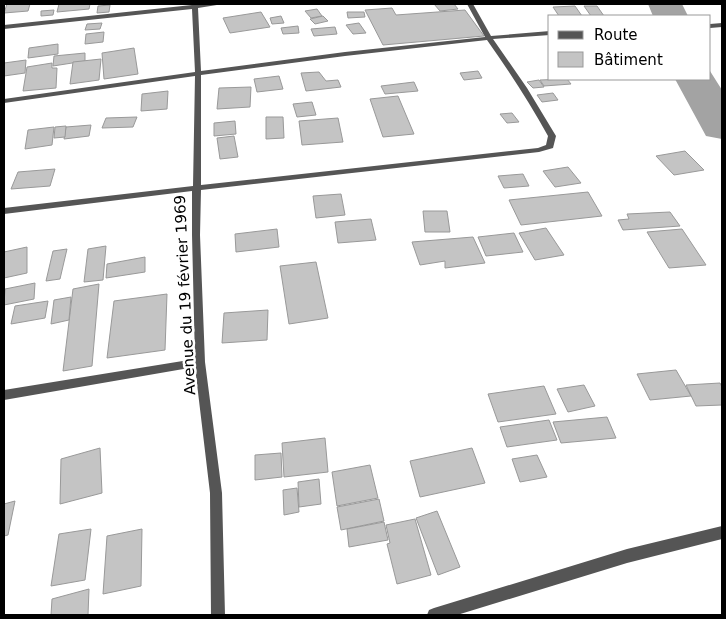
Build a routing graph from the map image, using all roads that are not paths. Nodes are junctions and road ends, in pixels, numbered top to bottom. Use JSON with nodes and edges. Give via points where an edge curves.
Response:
{"nodes":[{"id":1,"x":220,"y":4,"type":"edge"},
{"id":2,"x":470,"y":4,"type":"edge"},
{"id":3,"x":195,"y":5,"type":"edge"},
{"id":4,"x":4,"y":27,"type":"edge"},
{"id":5,"x":548,"y":34,"type":"edge"},
{"id":6,"x":489,"y":38,"type":"junction"},
{"id":7,"x":198,"y":74,"type":"junction"},
{"id":8,"x":4,"y":101,"type":"edge"},
{"id":9,"x":196,"y":188,"type":"junction"},
{"id":10,"x":4,"y":211,"type":"edge"},
{"id":11,"x":200,"y":362,"type":"junction"},
{"id":12,"x":4,"y":395,"type":"edge"},
{"id":13,"x":722,"y":532,"type":"edge"},
{"id":14,"x":218,"y":615,"type":"edge"},
{"id":15,"x":434,"y":615,"type":"edge"}],
"edges":[{"from":1,"to":3,"type":"street"},
{"from":2,"to":6,"type":"street"},
{"from":3,"to":4,"type":"street"},
{"from":3,"to":7,"type":"street","name":"Avenue du 19 février 1969"},
{"from":5,"to":6,"type":"street"},
{"from":6,"to":7,"type":"street"},
{"from":6,"to":9,"type":"street","via":[[533,102],[552,136],[550,146],[540,150]]},
{"from":7,"to":8,"type":"street"},
{"from":7,"to":9,"type":"street","name":"Avenue du 19 février 1969"},
{"from":9,"to":10,"type":"street"},
{"from":9,"to":11,"type":"street","name":"Avenue du 19 février 1969"},
{"from":11,"to":12,"type":"street"},
{"from":11,"to":14,"type":"street","name":"Avenue du 19 février 1969","via":[[216,493]]},
{"from":13,"to":15,"type":"street","via":[[627,556]]}]}
